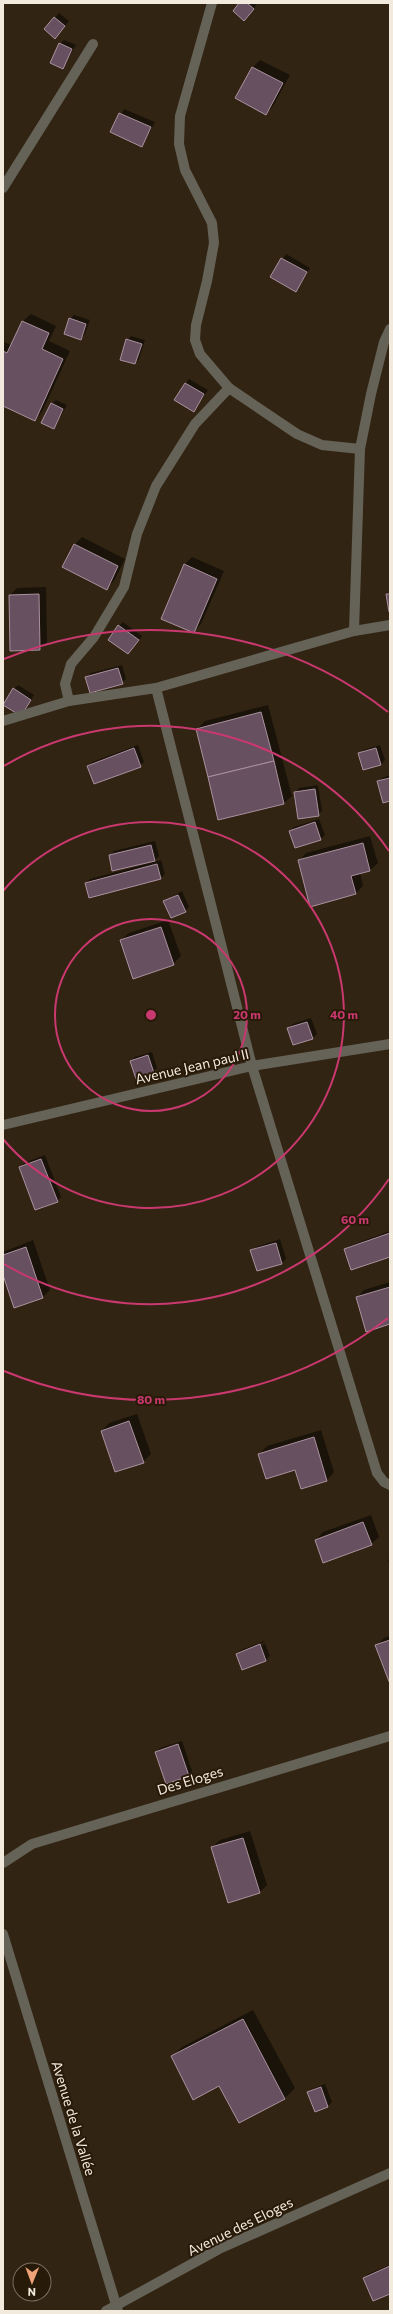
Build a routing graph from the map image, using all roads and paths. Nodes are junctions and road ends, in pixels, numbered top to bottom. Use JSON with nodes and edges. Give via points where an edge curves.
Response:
{"nodes":[{"id":1,"x":212,"y":3,"type":"edge"},
{"id":2,"x":93,"y":44,"type":"dead end"},
{"id":3,"x":3,"y":188,"type":"edge"},
{"id":4,"x":390,"y":329,"type":"edge"},
{"id":5,"x":229,"y":388,"type":"junction"},
{"id":6,"x":360,"y":449,"type":"junction"},
{"id":7,"x":390,"y":625,"type":"edge"},
{"id":8,"x":354,"y":631,"type":"junction"},
{"id":9,"x":156,"y":688,"type":"junction"},
{"id":10,"x":69,"y":701,"type":"junction"},
{"id":11,"x":3,"y":721,"type":"edge"},
{"id":12,"x":390,"y":1044,"type":"edge"},
{"id":13,"x":252,"y":1066,"type":"junction"},
{"id":14,"x":3,"y":1125,"type":"edge"},
{"id":15,"x":390,"y":1485,"type":"edge"},
{"id":16,"x":390,"y":1736,"type":"edge"},
{"id":17,"x":3,"y":1863,"type":"edge"},
{"id":18,"x":3,"y":1934,"type":"edge"},
{"id":19,"x":390,"y":2173,"type":"edge"},
{"id":20,"x":117,"y":2308,"type":"edge"},
{"id":21,"x":106,"y":2311,"type":"edge"}],
"edges":[{"from":1,"to":5,"type":"street","via":[[180,116],[179,144],[185,170],[212,222],[214,243],[195,340],[200,354]]},
{"from":2,"to":3,"type":"street"},
{"from":4,"to":6,"type":"street","via":[[384,342]]},
{"from":5,"to":6,"type":"street","via":[[297,434],[322,445]]},
{"from":5,"to":10,"type":"street","via":[[195,424],[156,486],[137,534],[124,587],[94,637],[72,664],[65,684]]},
{"from":6,"to":8,"type":"street"},
{"from":7,"to":8,"type":"street"},
{"from":8,"to":9,"type":"street"},
{"from":9,"to":10,"type":"street"},
{"from":9,"to":13,"type":"street"},
{"from":10,"to":11,"type":"street"},
{"from":12,"to":13,"type":"street","name":"Avenue Jean paul II"},
{"from":13,"to":14,"type":"street","name":"Avenue Jean paul II"},
{"from":13,"to":15,"type":"street","via":[[377,1473]]},
{"from":16,"to":17,"type":"street","name":"Des Eloges","via":[[32,1844]]},
{"from":18,"to":20,"type":"street","name":"Avenue de la Vallée"},
{"from":19,"to":20,"type":"street","name":"Avenue des Eloges","via":[[219,2249]]},
{"from":20,"to":21,"type":"street","name":"Avenue des Eloges"}]}
